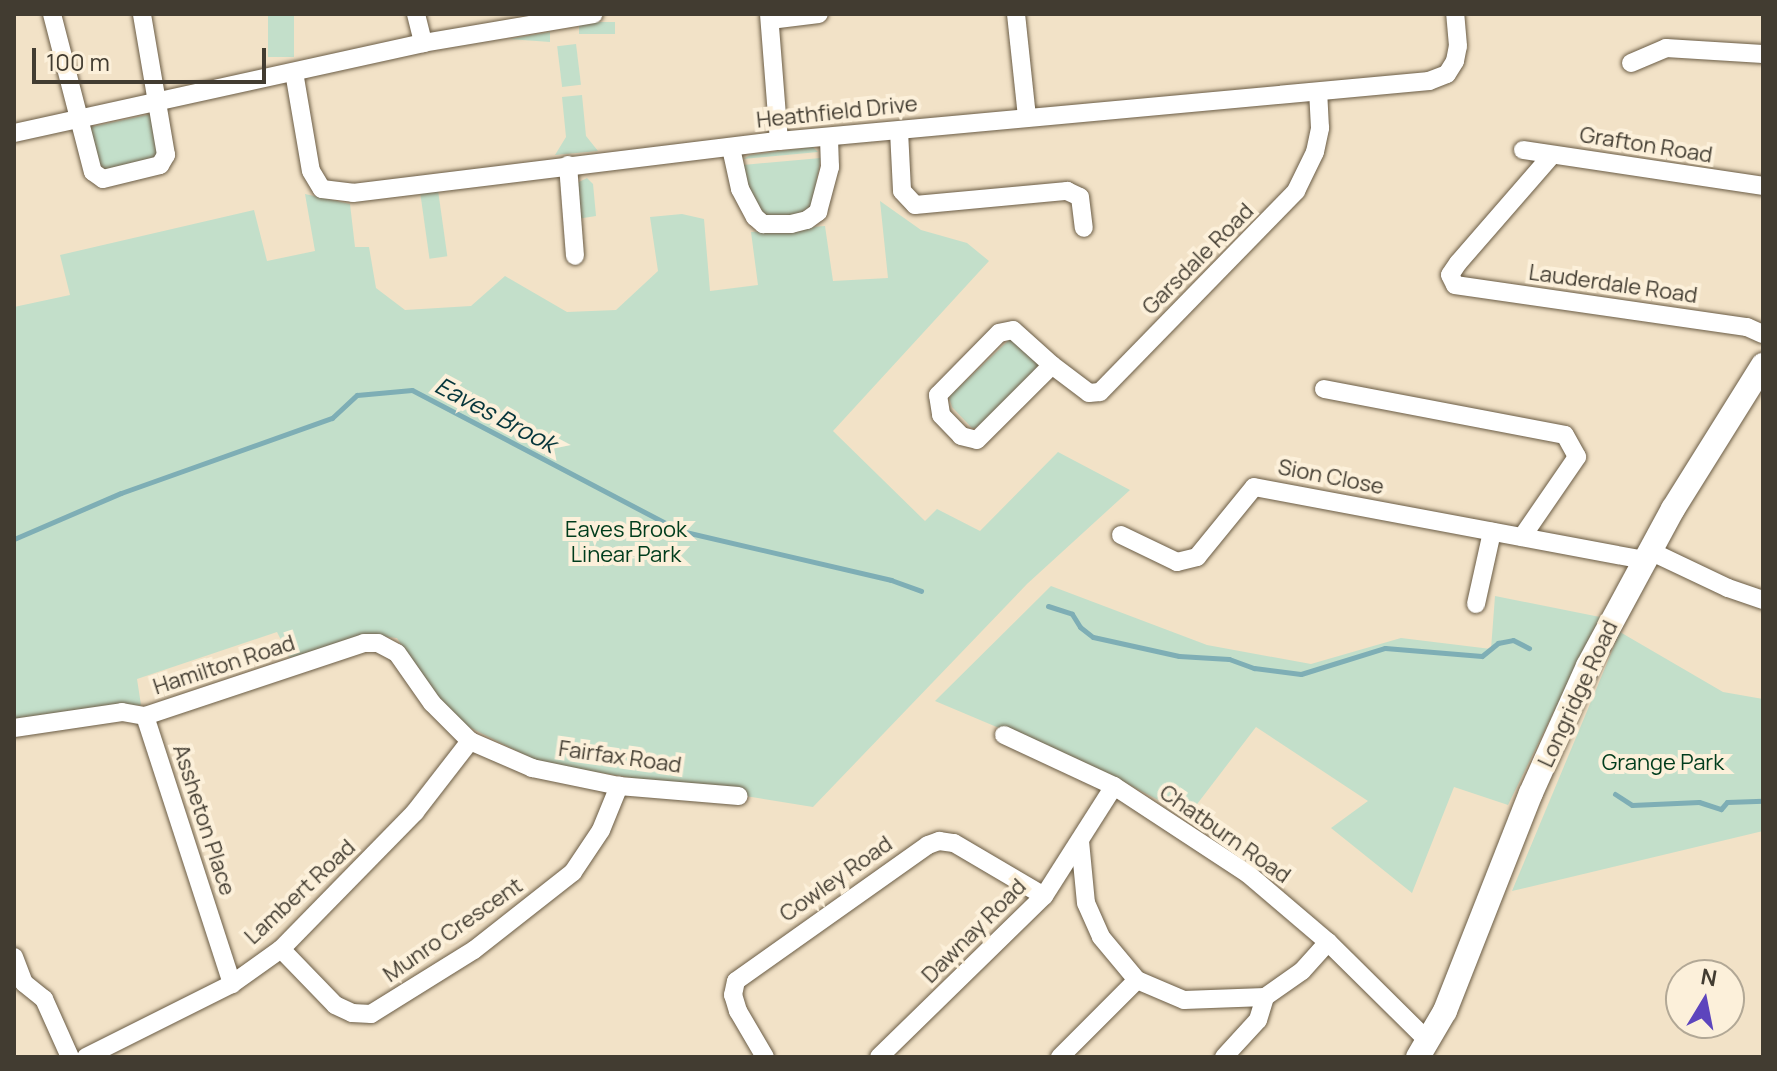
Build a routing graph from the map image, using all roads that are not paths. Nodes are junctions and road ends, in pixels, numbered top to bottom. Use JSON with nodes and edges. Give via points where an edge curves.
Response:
{"nodes":[{"id":1,"x":52,"y":14,"type":"edge"},
{"id":2,"x":142,"y":14,"type":"edge"},
{"id":3,"x":416,"y":14,"type":"edge"},
{"id":4,"x":594,"y":14,"type":"edge"},
{"id":5,"x":819,"y":14,"type":"edge"},
{"id":6,"x":1016,"y":14,"type":"edge"},
{"id":7,"x":1455,"y":14,"type":"edge"},
{"id":8,"x":769,"y":17,"type":"edge"},
{"id":9,"x":423,"y":43,"type":"junction"},
{"id":10,"x":1763,"y":54,"type":"edge"},
{"id":11,"x":1631,"y":63,"type":"dead end"},
{"id":12,"x":294,"y":72,"type":"junction"},
{"id":13,"x":1318,"y":92,"type":"junction"},
{"id":14,"x":159,"y":102,"type":"junction"},
{"id":15,"x":1027,"y":117,"type":"junction"},
{"id":16,"x":78,"y":118,"type":"junction"},
{"id":17,"x":899,"y":131,"type":"junction"},
{"id":18,"x":14,"y":133,"type":"edge"},
{"id":19,"x":829,"y":138,"type":"junction"},
{"id":20,"x":779,"y":141,"type":"junction"},
{"id":21,"x":731,"y":148,"type":"junction"},
{"id":22,"x":1523,"y":150,"type":"dead end"},
{"id":23,"x":1552,"y":155,"type":"junction"},
{"id":24,"x":568,"y":165,"type":"junction"},
{"id":25,"x":1763,"y":186,"type":"edge"},
{"id":26,"x":1084,"y":228,"type":"dead end"},
{"id":27,"x":575,"y":256,"type":"dead end"},
{"id":28,"x":1763,"y":334,"type":"edge"},
{"id":29,"x":1052,"y":365,"type":"junction"},
{"id":30,"x":1763,"y":365,"type":"edge"},
{"id":31,"x":1324,"y":389,"type":"dead end"},
{"id":32,"x":1492,"y":532,"type":"junction"},
{"id":33,"x":1121,"y":535,"type":"dead end"},
{"id":34,"x":1522,"y":537,"type":"junction"},
{"id":35,"x":1648,"y":555,"type":"junction"},
{"id":36,"x":1763,"y":600,"type":"edge"},
{"id":37,"x":1476,"y":604,"type":"dead end"},
{"id":38,"x":397,"y":653,"type":"joint"},
{"id":39,"x":145,"y":716,"type":"junction"},
{"id":40,"x":14,"y":728,"type":"edge"},
{"id":41,"x":1004,"y":735,"type":"dead end"},
{"id":42,"x":470,"y":741,"type":"junction"},
{"id":43,"x":619,"y":786,"type":"junction"},
{"id":44,"x":1114,"y":786,"type":"junction"},
{"id":45,"x":739,"y":796,"type":"dead end"},
{"id":46,"x":1080,"y":841,"type":"junction"},
{"id":47,"x":1044,"y":896,"type":"junction"},
{"id":48,"x":1328,"y":942,"type":"junction"},
{"id":49,"x":281,"y":949,"type":"junction"},
{"id":50,"x":14,"y":957,"type":"edge"},
{"id":51,"x":1137,"y":980,"type":"junction"},
{"id":52,"x":232,"y":984,"type":"junction"},
{"id":53,"x":1265,"y":997,"type":"junction"},
{"id":54,"x":1423,"y":1049,"type":"edge"},
{"id":55,"x":70,"y":1057,"type":"edge"},
{"id":56,"x":86,"y":1057,"type":"edge"},
{"id":57,"x":765,"y":1057,"type":"edge"},
{"id":58,"x":879,"y":1057,"type":"edge"},
{"id":59,"x":1060,"y":1057,"type":"edge"},
{"id":60,"x":1224,"y":1057,"type":"edge"}],
"edges":[{"from":1,"to":16,"type":"street"},
{"from":2,"to":14,"type":"street"},
{"from":3,"to":9,"type":"street"},
{"from":4,"to":9,"type":"street"},
{"from":5,"to":8,"type":"street"},
{"from":6,"to":15,"type":"street"},
{"from":7,"to":13,"type":"street","name":"Heathfield Drive","via":[[1458,46],[1447,74],[1429,81]]},
{"from":8,"to":20,"type":"street"},
{"from":9,"to":12,"type":"street"},
{"from":10,"to":11,"type":"street","via":[[1666,48]]},
{"from":12,"to":14,"type":"street"},
{"from":12,"to":24,"type":"street","name":"Heathfield Drive","via":[[311,171],[322,189],[353,193]]},
{"from":13,"to":15,"type":"street","name":"Heathfield Drive"},
{"from":13,"to":29,"type":"street","name":"Garsdale Road","via":[[1315,152],[1284,207],[1100,392],[1089,393]]},
{"from":14,"to":16,"type":"street"},
{"from":14,"to":16,"type":"street","via":[[166,155],[160,165],[119,178],[103,179],[93,172]]},
{"from":15,"to":17,"type":"street","name":"Heathfield Drive"},
{"from":16,"to":18,"type":"street"},
{"from":17,"to":19,"type":"street","name":"Heathfield Drive"},
{"from":17,"to":26,"type":"street","via":[[902,191],[915,205],[1067,191],[1080,197]]},
{"from":19,"to":20,"type":"street","name":"Heathfield Drive"},
{"from":19,"to":21,"type":"street","via":[[830,167],[818,212],[791,224],[763,224],[755,217],[740,189]]},
{"from":20,"to":21,"type":"street","name":"Heathfield Drive"},
{"from":21,"to":24,"type":"street","name":"Heathfield Drive"},
{"from":22,"to":23,"type":"street","name":"Grafton Road"},
{"from":23,"to":25,"type":"street","name":"Grafton Road"},
{"from":23,"to":28,"type":"street","name":"Lauderdale Road","via":[[1458,263],[1450,275],[1455,285],[1747,327]]},
{"from":24,"to":27,"type":"street"},
{"from":29,"to":29,"type":"street","name":"Garsdale Road","via":[[977,440],[961,436],[941,415],[938,395],[999,333],[1013,330]]},
{"from":30,"to":35,"type":"main road","name":"Longridge Road"},
{"from":31,"to":34,"type":"street","via":[[1565,435],[1577,457]]},
{"from":32,"to":33,"type":"street","name":"Sion Close","via":[[1254,487],[1197,557],[1177,562]]},
{"from":32,"to":34,"type":"street","name":"Sion Close"},
{"from":32,"to":37,"type":"street"},
{"from":34,"to":35,"type":"street","name":"Sion Close"},
{"from":35,"to":36,"type":"street","name":"Sion Close"},
{"from":35,"to":54,"type":"main road","name":"Longridge Road","via":[[1588,666],[1531,793],[1445,1011]]},
{"from":38,"to":39,"type":"street","name":"Hamilton Road","via":[[378,643],[364,643]]},
{"from":38,"to":42,"type":"street","name":"Fairfax Road","via":[[432,703]]},
{"from":39,"to":40,"type":"street","name":"Hamilton Road","via":[[122,712]]},
{"from":39,"to":52,"type":"street","name":"Assheton Place"},
{"from":41,"to":44,"type":"street","name":"Chatburn Road"},
{"from":42,"to":43,"type":"street","name":"Fairfax Road","via":[[532,768]]},
{"from":42,"to":49,"type":"street","name":"Lambert Road","via":[[415,812]]},
{"from":43,"to":45,"type":"street","name":"Fairfax Road"},
{"from":43,"to":49,"type":"street","name":"Munro Crescent","via":[[601,830],[573,872],[474,950],[371,1014],[335,1005]]},
{"from":44,"to":46,"type":"street","name":"Dawnay Road"},
{"from":44,"to":48,"type":"street","name":"Chatburn Road","via":[[1248,874]]},
{"from":46,"to":47,"type":"street","name":"Dawnay Road"},
{"from":46,"to":51,"type":"street","via":[[1086,903],[1101,937]]},
{"from":47,"to":57,"type":"street","name":"Cowley Road","via":[[954,843],[928,845],[736,981],[738,1011]]},
{"from":47,"to":58,"type":"street","name":"Dawnay Road"},
{"from":48,"to":53,"type":"street","via":[[1302,971]]},
{"from":48,"to":54,"type":"street","name":"Chatburn Road"},
{"from":49,"to":52,"type":"street","name":"Lambert Road"},
{"from":50,"to":55,"type":"street","via":[[24,983],[44,999]]},
{"from":51,"to":53,"type":"street","via":[[1184,1000]]},
{"from":51,"to":59,"type":"street"},
{"from":52,"to":56,"type":"street","name":"Lambert Road"},
{"from":53,"to":60,"type":"street","via":[[1258,1020]]}]}
